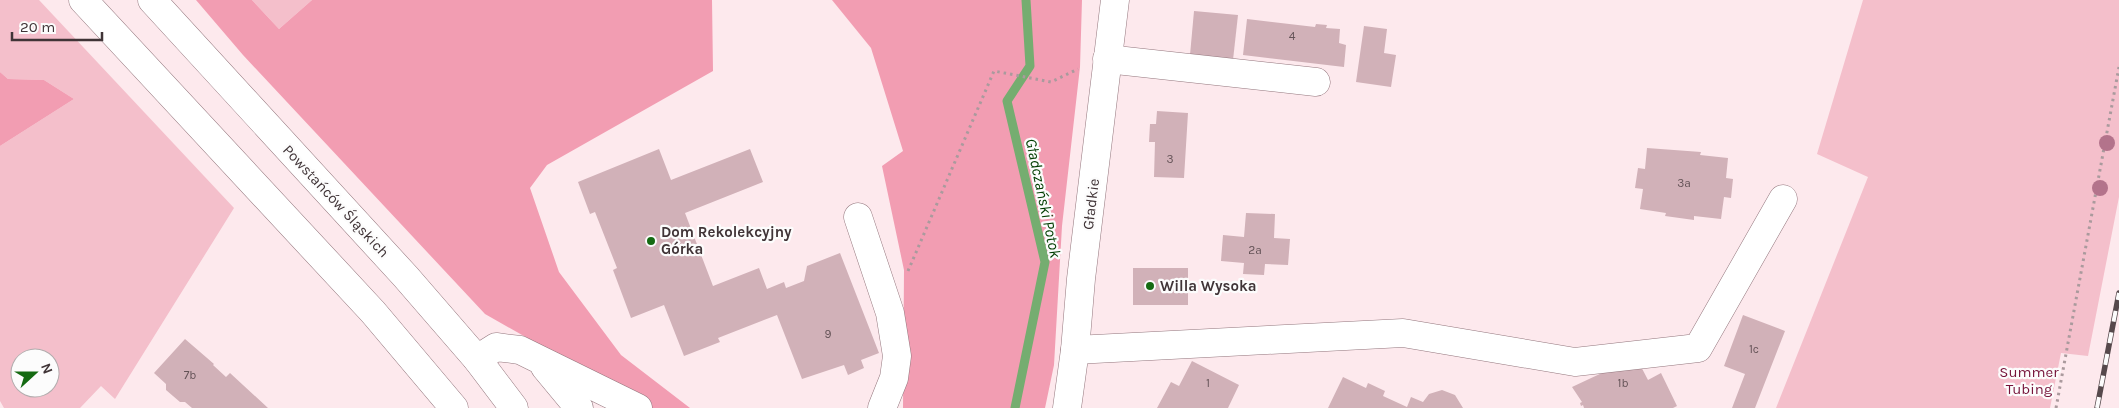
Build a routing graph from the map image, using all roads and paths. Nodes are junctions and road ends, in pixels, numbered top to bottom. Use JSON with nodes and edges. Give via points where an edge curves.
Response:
{"nodes":[{"id":1,"x":83,"y":0,"type":"edge"},
{"id":2,"x":152,"y":0,"type":"edge"},
{"id":3,"x":1115,"y":0,"type":"edge"},
{"id":4,"x":1107,"y":59,"type":"junction"},
{"id":5,"x":2119,"y":67,"type":"edge"},
{"id":6,"x":1051,"y":82,"type":"dead end"},
{"id":7,"x":1316,"y":82,"type":"dead end"},
{"id":8,"x":1783,"y":199,"type":"dead end"},
{"id":9,"x":858,"y":217,"type":"dead end"},
{"id":10,"x":890,"y":313,"type":"junction"},
{"id":11,"x":1075,"y":350,"type":"junction"},
{"id":12,"x":537,"y":358,"type":"junction"},
{"id":13,"x":477,"y":359,"type":"junction"},
{"id":14,"x":454,"y":408,"type":"edge"},
{"id":15,"x":514,"y":408,"type":"edge"},
{"id":16,"x":579,"y":408,"type":"edge"},
{"id":17,"x":638,"y":408,"type":"edge"},
{"id":18,"x":882,"y":408,"type":"edge"},
{"id":19,"x":1067,"y":408,"type":"edge"},
{"id":20,"x":2056,"y":408,"type":"edge"}],
"edges":[{"from":1,"to":14,"type":"street","via":[[373,312]]},
{"from":2,"to":13,"type":"street","name":"Powstańców Śląskich","via":[[400,270]]},
{"from":3,"to":4,"type":"street","name":"Gładkie"},
{"from":4,"to":7,"type":"street"},
{"from":4,"to":11,"type":"street","name":"Gładkie"},
{"from":5,"to":20,"type":"path"},
{"from":6,"to":10,"type":"path","via":[[994,71]]},
{"from":8,"to":11,"type":"street","via":[[1698,348],[1575,362],[1404,333]]},
{"from":9,"to":10,"type":"street"},
{"from":10,"to":18,"type":"street","via":[[897,356],[894,378]]},
{"from":11,"to":19,"type":"street","name":"Gładkie"},
{"from":12,"to":13,"type":"street","via":[[520,350],[496,347]]},
{"from":12,"to":16,"type":"street"},
{"from":12,"to":17,"type":"street"},
{"from":13,"to":15,"type":"street","name":"Powstańców Śląskich"}]}
